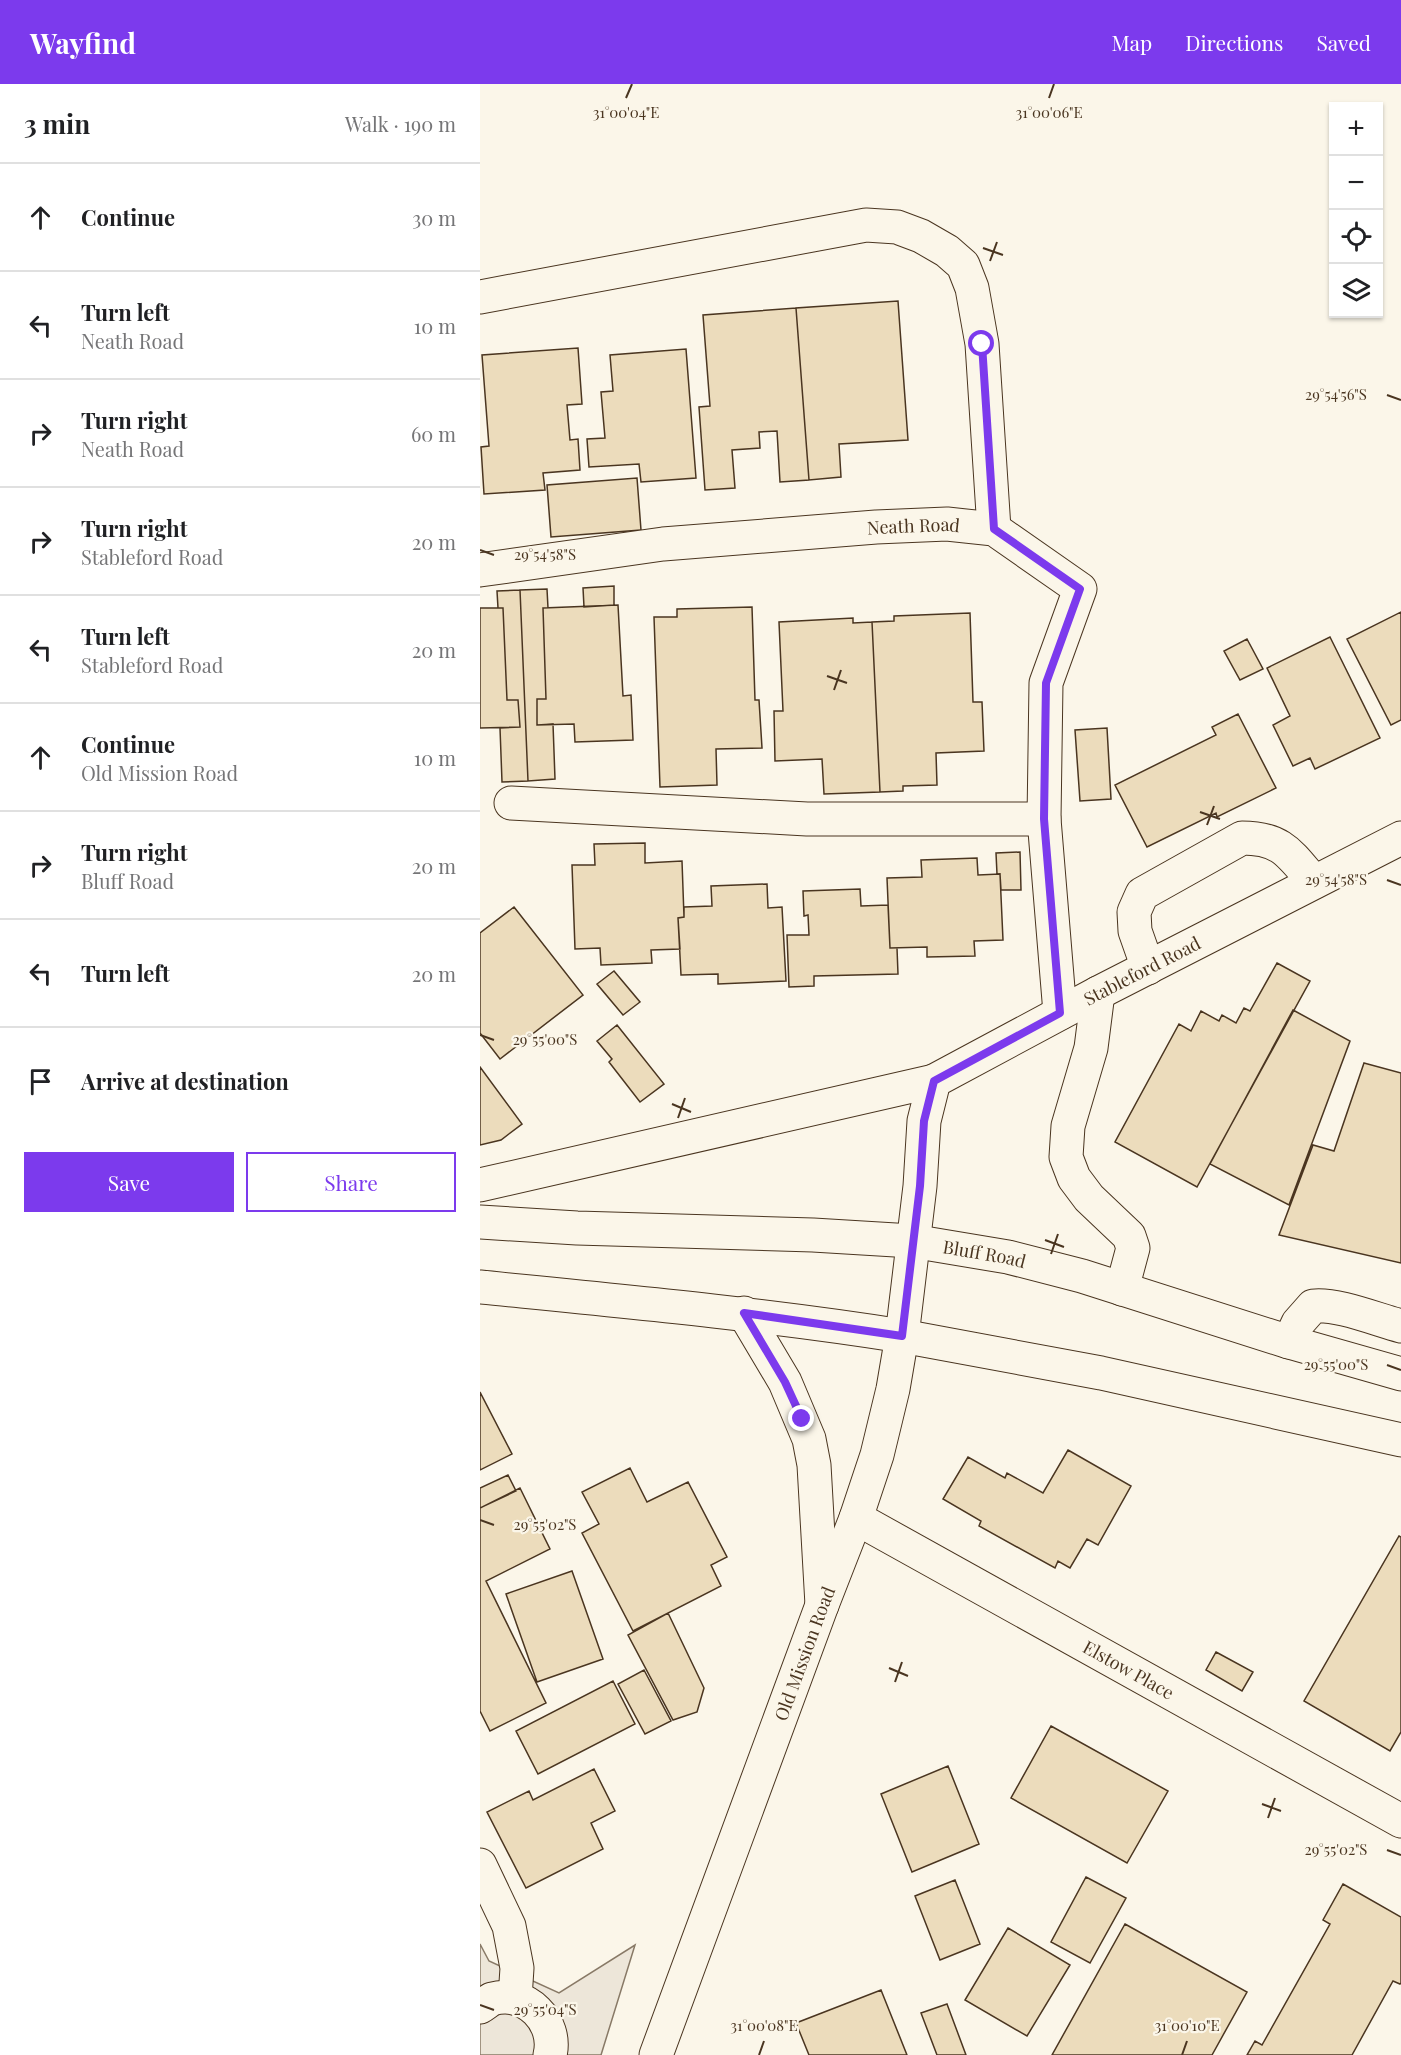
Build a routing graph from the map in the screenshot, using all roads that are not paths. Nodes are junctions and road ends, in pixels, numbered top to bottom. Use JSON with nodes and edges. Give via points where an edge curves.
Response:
{"nodes":[{"id":1,"x":480,"y":297,"type":"edge"},
{"id":2,"x":994,"y":529,"type":"junction"},
{"id":3,"x":480,"y":570,"type":"edge"},
{"id":4,"x":511,"y":803,"type":"dead end"},
{"id":5,"x":1044,"y":819,"type":"junction"},
{"id":6,"x":1401,"y":838,"type":"edge"},
{"id":7,"x":1314,"y":882,"type":"junction"},
{"id":8,"x":1148,"y":968,"type":"junction"},
{"id":9,"x":1098,"y":993,"type":"junction"},
{"id":10,"x":1060,"y":1013,"type":"junction"},
{"id":11,"x":934,"y":1081,"type":"junction"},
{"id":12,"x":480,"y":1185,"type":"edge"},
{"id":13,"x":480,"y":1222,"type":"edge"},
{"id":14,"x":912,"y":1241,"type":"junction"},
{"id":15,"x":480,"y":1287,"type":"edge"},
{"id":16,"x":1122,"y":1288,"type":"junction"},
{"id":17,"x":744,"y":1313,"type":"junction"},
{"id":18,"x":1401,"y":1326,"type":"edge"},
{"id":19,"x":902,"y":1336,"type":"junction"},
{"id":20,"x":1289,"y":1341,"type":"junction"},
{"id":21,"x":1401,"y":1374,"type":"edge"},
{"id":22,"x":1401,"y":1440,"type":"edge"},
{"id":23,"x":856,"y":1518,"type":"junction"},
{"id":24,"x":822,"y":1605,"type":"junction"},
{"id":25,"x":1401,"y":1821,"type":"edge"},
{"id":26,"x":480,"y":1865,"type":"edge"},
{"id":27,"x":515,"y":1998,"type":"junction"},
{"id":28,"x":480,"y":2007,"type":"edge"},
{"id":29,"x":550,"y":2055,"type":"edge"},
{"id":30,"x":656,"y":2055,"type":"edge"}],
"edges":[{"from":1,"to":2,"type":"street","via":[[866,225],[897,227],[921,236],[963,266],[972,288],[982,344]]},
{"from":2,"to":3,"type":"street","name":"Neath Road","via":[[947,524],[699,541]]},
{"from":2,"to":5,"type":"street","name":"Neath Road","via":[[1080,589],[1046,683]]},
{"from":4,"to":5,"type":"street","via":[[807,819]]},
{"from":5,"to":10,"type":"street","name":"Neath Road"},
{"from":6,"to":7,"type":"street","name":"Stableford Road"},
{"from":7,"to":8,"type":"street","name":"Stableford Road"},
{"from":7,"to":8,"type":"street","via":[[1274,842],[1242,838],[1142,894],[1134,912],[1135,931]]},
{"from":8,"to":9,"type":"street","name":"Stableford Road"},
{"from":9,"to":10,"type":"street","name":"Stableford Road"},
{"from":9,"to":16,"type":"street","via":[[1091,1048],[1068,1126],[1066,1157],[1074,1178],[1089,1198],[1129,1236],[1133,1248]]},
{"from":10,"to":11,"type":"street","name":"Stableford Road"},
{"from":11,"to":12,"type":"street","name":"Stableford Road"},
{"from":11,"to":14,"type":"street","via":[[924,1121]]},
{"from":13,"to":14,"type":"street","name":"Bluff Road"},
{"from":14,"to":16,"type":"street","name":"Bluff Road","via":[[1008,1257]]},
{"from":14,"to":19,"type":"street","name":"Old Mission Road"},
{"from":15,"to":17,"type":"street"},
{"from":16,"to":20,"type":"street","name":"Bluff Road"},
{"from":17,"to":19,"type":"street"},
{"from":17,"to":24,"type":"street","via":[[785,1382],[809,1439]]},
{"from":18,"to":20,"type":"street","via":[[1320,1305],[1313,1306],[1298,1323]]},
{"from":19,"to":22,"type":"street","via":[[1101,1373]]},
{"from":19,"to":23,"type":"street","name":"Old Mission Road","via":[[877,1455]]},
{"from":20,"to":21,"type":"street","name":"Bluff Road"},
{"from":23,"to":24,"type":"street","name":"Old Mission Road"},
{"from":23,"to":25,"type":"street","name":"Elstow Place"},
{"from":24,"to":30,"type":"street","name":"Old Mission Road"},
{"from":26,"to":27,"type":"street","via":[[509,1926],[517,1968]]},
{"from":27,"to":28,"type":"street","via":[[492,2000]]},
{"from":27,"to":29,"type":"street","via":[[537,2009],[550,2028]]}]}
